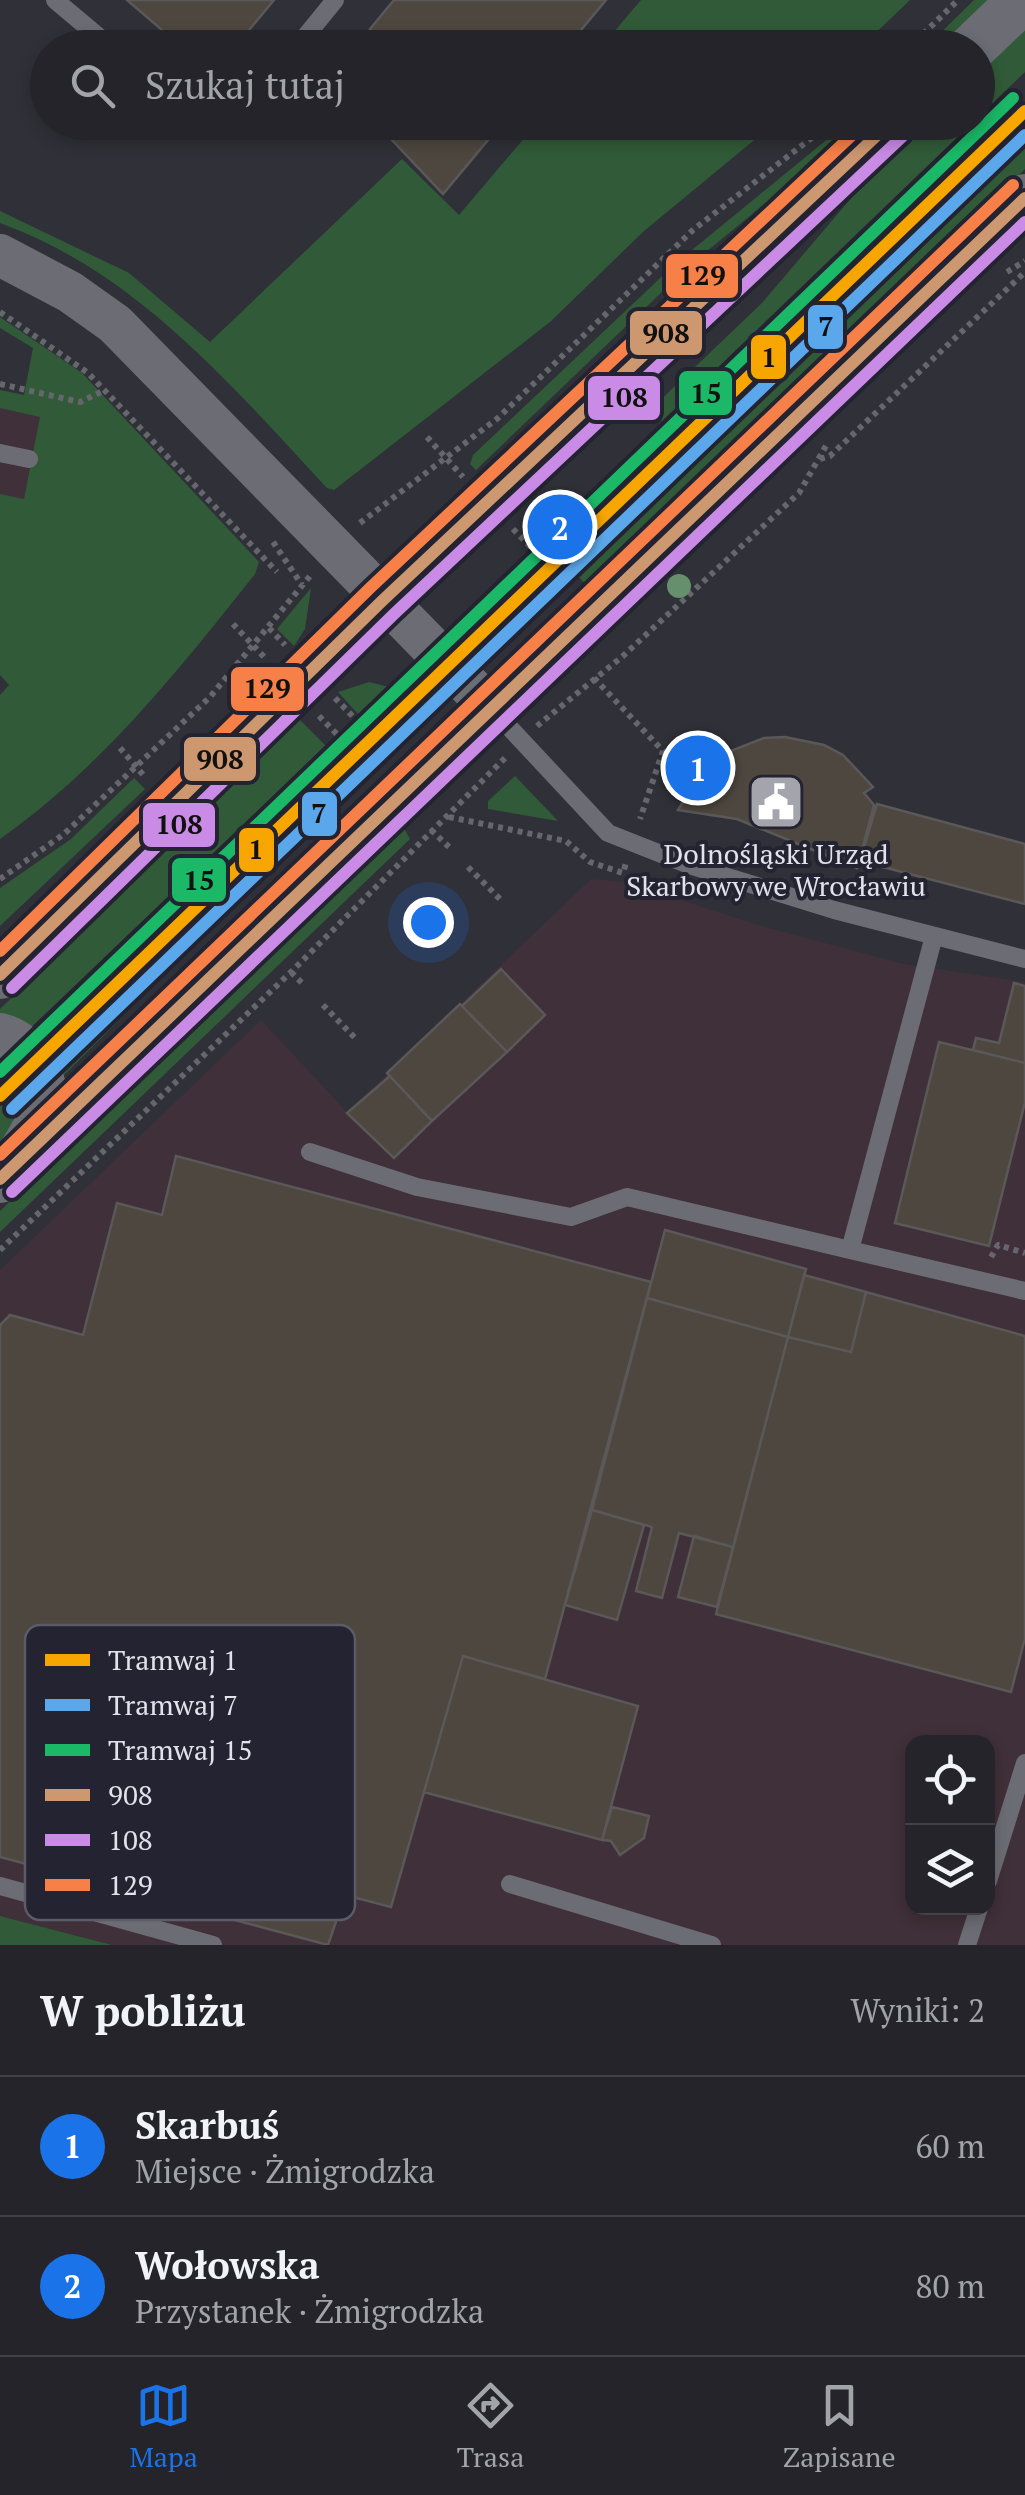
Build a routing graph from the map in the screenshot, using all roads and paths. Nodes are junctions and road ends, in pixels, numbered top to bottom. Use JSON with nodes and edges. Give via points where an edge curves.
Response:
{"nodes":[{"id":1,"x":55,"y":0,"type":"edge"},
{"id":2,"x":336,"y":0,"type":"edge"},
{"id":3,"x":958,"y":0,"type":"edge"},
{"id":4,"x":1022,"y":0,"type":"edge"},
{"id":5,"x":91,"y":30,"type":"edge"},
{"id":6,"x":311,"y":30,"type":"edge"},
{"id":7,"x":927,"y":30,"type":"edge"},
{"id":8,"x":991,"y":30,"type":"edge"},
{"id":9,"x":807,"y":140,"type":"edge"},
{"id":10,"x":873,"y":140,"type":"edge"},
{"id":11,"x":1025,"y":198,"type":"edge"},
{"id":12,"x":0,"y":255,"type":"edge"},
{"id":13,"x":1025,"y":272,"type":"edge"},
{"id":14,"x":0,"y":312,"type":"edge"},
{"id":15,"x":0,"y":384,"type":"edge"},
{"id":16,"x":105,"y":390,"type":"junction"},
{"id":17,"x":0,"y":453,"type":"edge"},
{"id":18,"x":29,"y":459,"type":"dead end"},
{"id":19,"x":810,"y":460,"type":"dead end"},
{"id":20,"x":260,"y":528,"type":"dead end"},
{"id":21,"x":336,"y":549,"type":"junction"},
{"id":22,"x":731,"y":552,"type":"dead end"},
{"id":23,"x":276,"y":572,"type":"dead end"},
{"id":24,"x":693,"y":575,"type":"dead end"},
{"id":25,"x":705,"y":578,"type":"junction"},
{"id":26,"x":302,"y":585,"type":"junction"},
{"id":27,"x":382,"y":601,"type":"junction"},
{"id":28,"x":233,"y":624,"type":"dead end"},
{"id":29,"x":269,"y":628,"type":"junction"},
{"id":30,"x":254,"y":646,"type":"junction"},
{"id":31,"x":592,"y":667,"type":"dead end"},
{"id":32,"x":594,"y":679,"type":"junction"},
{"id":33,"x":301,"y":680,"type":"junction"},
{"id":34,"x":494,"y":710,"type":"junction"},
{"id":35,"x":542,"y":722,"type":"dead end"},
{"id":36,"x":498,"y":765,"type":"dead end"},
{"id":37,"x":415,"y":803,"type":"junction"},
{"id":38,"x":450,"y":818,"type":"junction"},
{"id":39,"x":640,"y":820,"type":"dead end"},
{"id":40,"x":450,"y":847,"type":"dead end"},
{"id":41,"x":626,"y":863,"type":"dead end"},
{"id":42,"x":468,"y":867,"type":"dead end"},
{"id":43,"x":0,"y":879,"type":"edge"},
{"id":44,"x":502,"y":901,"type":"dead end"},
{"id":45,"x":934,"y":936,"type":"junction"},
{"id":46,"x":1025,"y":959,"type":"edge"},
{"id":47,"x":9,"y":961,"type":"edge"},
{"id":48,"x":291,"y":972,"type":"junction"},
{"id":49,"x":303,"y":984,"type":"dead end"},
{"id":50,"x":322,"y":1005,"type":"dead end"},
{"id":51,"x":0,"y":1037,"type":"edge"},
{"id":52,"x":358,"y":1040,"type":"dead end"},
{"id":53,"x":310,"y":1152,"type":"dead end"},
{"id":54,"x":7,"y":1173,"type":"edge"},
{"id":55,"x":0,"y":1250,"type":"edge"},
{"id":56,"x":850,"y":1250,"type":"junction"},
{"id":57,"x":1025,"y":1253,"type":"edge"},
{"id":58,"x":990,"y":1258,"type":"dead end"},
{"id":59,"x":1025,"y":1291,"type":"edge"},
{"id":60,"x":1025,"y":1763,"type":"edge"},
{"id":61,"x":995,"y":1859,"type":"edge"},
{"id":62,"x":510,"y":1884,"type":"dead end"},
{"id":63,"x":0,"y":1886,"type":"edge"},
{"id":64,"x":25,"y":1893,"type":"edge"},
{"id":65,"x":977,"y":1915,"type":"edge"},
{"id":66,"x":123,"y":1920,"type":"edge"},
{"id":67,"x":213,"y":1945,"type":"edge"},
{"id":68,"x":712,"y":1945,"type":"edge"},
{"id":69,"x":968,"y":1945,"type":"edge"}],
"edges":[{"from":1,"to":5,"type":"lane"},
{"from":2,"to":6,"type":"lane"},
{"from":3,"to":7,"type":"path"},
{"from":4,"to":8,"type":"main road"},
{"from":9,"to":21,"type":"path","via":[[693,230],[498,418],[360,522]]},
{"from":10,"to":27,"type":"main road"},
{"from":11,"to":34,"type":"main road"},
{"from":12,"to":21,"type":"street","via":[[115,324]]},
{"from":13,"to":19,"type":"path","via":[[830,456]]},
{"from":14,"to":16,"type":"path"},
{"from":15,"to":16,"type":"path","via":[[80,402]]},
{"from":16,"to":23,"type":"path"},
{"from":17,"to":18,"type":"lane"},
{"from":20,"to":26,"type":"path"},
{"from":21,"to":26,"type":"path"},
{"from":21,"to":27,"type":"street"},
{"from":22,"to":25,"type":"path"},
{"from":24,"to":25,"type":"path"},
{"from":25,"to":32,"type":"path"},
{"from":26,"to":29,"type":"path"},
{"from":27,"to":33,"type":"main road"},
{"from":27,"to":34,"type":"street"},
{"from":28,"to":30,"type":"path"},
{"from":29,"to":30,"type":"path"},
{"from":29,"to":33,"type":"path"},
{"from":30,"to":33,"type":"path"},
{"from":30,"to":43,"type":"path","via":[[82,818]]},
{"from":31,"to":32,"type":"path"},
{"from":32,"to":35,"type":"path"},
{"from":32,"to":39,"type":"path","via":[[663,751]]},
{"from":33,"to":37,"type":"path"},
{"from":33,"to":37,"type":"path"},
{"from":33,"to":47,"type":"main road"},
{"from":34,"to":37,"type":"main road"},
{"from":34,"to":45,"type":"lane","via":[[608,833],[689,865]]},
{"from":36,"to":38,"type":"path"},
{"from":37,"to":38,"type":"path"},
{"from":37,"to":38,"type":"path"},
{"from":37,"to":40,"type":"path"},
{"from":37,"to":48,"type":"path"},
{"from":37,"to":54,"type":"main road"},
{"from":38,"to":41,"type":"path","via":[[566,840],[590,862],[623,873]]},
{"from":42,"to":44,"type":"path"},
{"from":45,"to":46,"type":"lane"},
{"from":45,"to":56,"type":"lane"},
{"from":48,"to":49,"type":"path"},
{"from":48,"to":55,"type":"path"},
{"from":50,"to":52,"type":"path"},
{"from":51,"to":54,"type":"main road","via":[[34,1063],[47,1110]]},
{"from":53,"to":56,"type":"lane","via":[[417,1187],[572,1217],[627,1197]]},
{"from":56,"to":59,"type":"lane"},
{"from":57,"to":58,"type":"path","via":[[998,1245]]},
{"from":60,"to":61,"type":"lane"},
{"from":62,"to":68,"type":"lane"},
{"from":63,"to":64,"type":"lane"},
{"from":65,"to":69,"type":"lane"},
{"from":66,"to":67,"type":"lane"}]}
